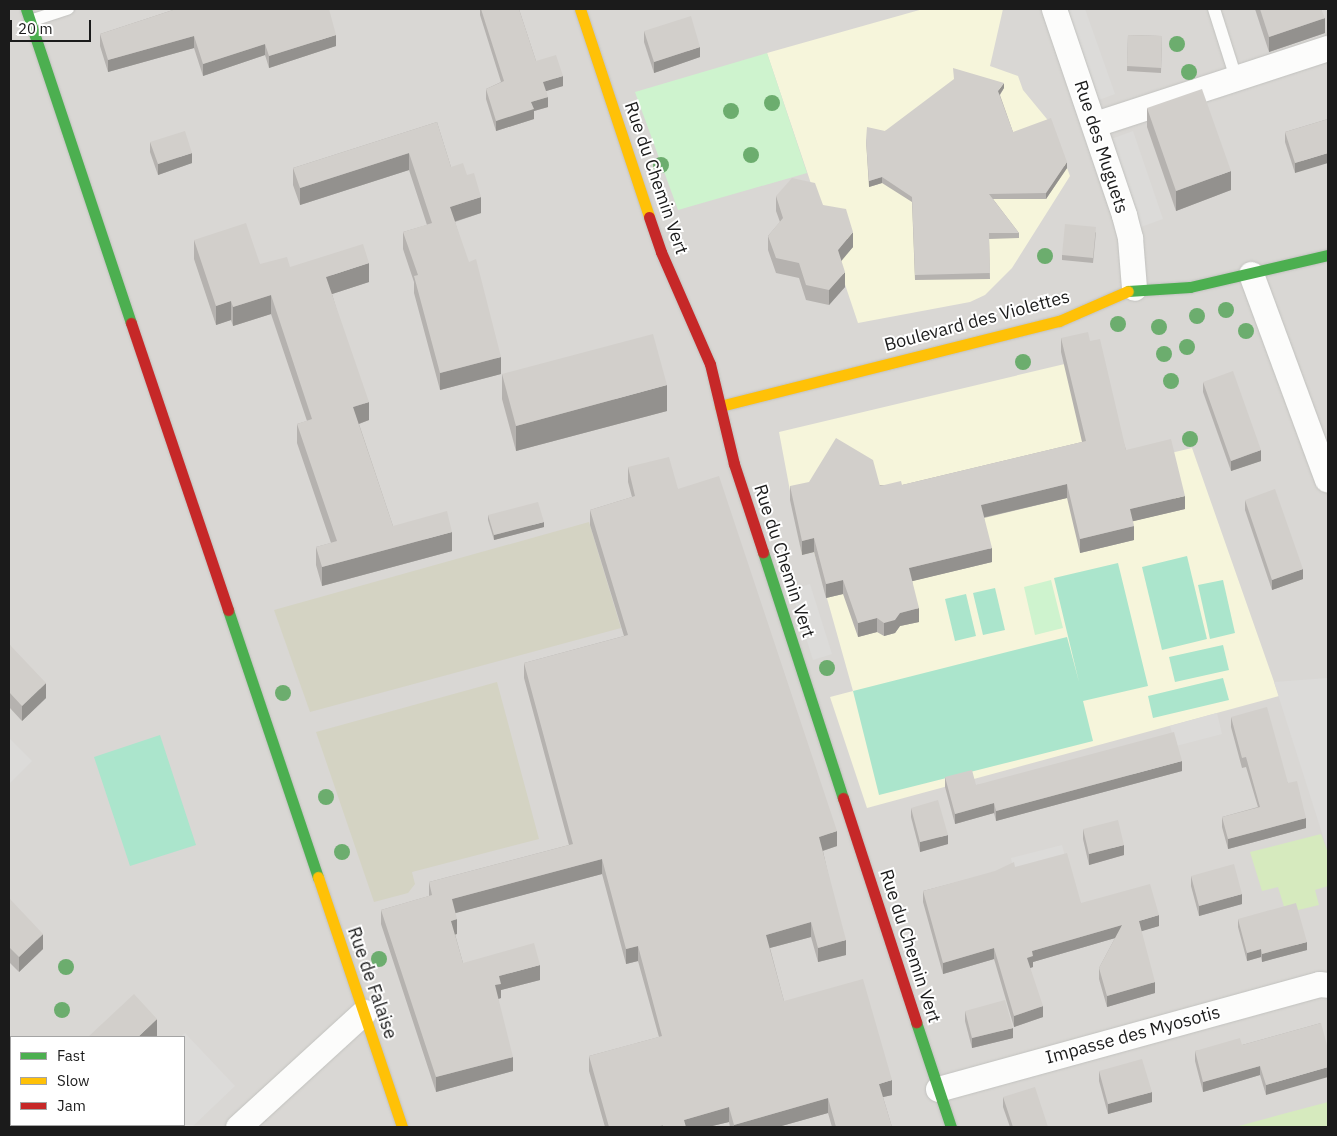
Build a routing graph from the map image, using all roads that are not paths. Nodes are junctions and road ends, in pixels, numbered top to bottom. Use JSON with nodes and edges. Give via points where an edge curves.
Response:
{"nodes":[{"id":1,"x":26,"y":9,"type":"edge"},
{"id":2,"x":68,"y":9,"type":"edge"},
{"id":3,"x":580,"y":9,"type":"edge"},
{"id":4,"x":1054,"y":9,"type":"edge"},
{"id":5,"x":1214,"y":9,"type":"edge"},
{"id":6,"x":30,"y":22,"type":"junction"},
{"id":7,"x":1328,"y":48,"type":"edge"},
{"id":8,"x":1236,"y":78,"type":"junction"},
{"id":9,"x":1095,"y":124,"type":"junction"},
{"id":10,"x":1328,"y":255,"type":"edge"},
{"id":11,"x":1251,"y":274,"type":"junction"},
{"id":12,"x":1134,"y":288,"type":"junction"},
{"id":13,"x":720,"y":406,"type":"junction"},
{"id":14,"x":1328,"y":480,"type":"edge"},
{"id":15,"x":1328,"y":986,"type":"edge"},
{"id":16,"x":364,"y":1012,"type":"junction"},
{"id":17,"x":938,"y":1089,"type":"junction"},
{"id":18,"x":238,"y":1127,"type":"edge"},
{"id":19,"x":402,"y":1127,"type":"edge"},
{"id":20,"x":951,"y":1127,"type":"edge"}],
"edges":[{"from":1,"to":6,"type":"street","name":"Rue de Falaise"},
{"from":2,"to":6,"type":"lane"},
{"from":3,"to":13,"type":"street","name":"Rue du Chemin Vert","via":[[661,252],[710,364]]},
{"from":4,"to":9,"type":"street","name":"Rue des Muguets"},
{"from":5,"to":8,"type":"lane"},
{"from":6,"to":16,"type":"street","name":"Rue de Falaise"},
{"from":7,"to":8,"type":"street"},
{"from":8,"to":9,"type":"street"},
{"from":9,"to":12,"type":"street","name":"Rue des Muguets","via":[[1130,238]]},
{"from":10,"to":11,"type":"street","name":"Boulevard des Violettes"},
{"from":11,"to":12,"type":"street","name":"Boulevard des Violettes","via":[[1190,287]]},
{"from":11,"to":14,"type":"street"},
{"from":12,"to":13,"type":"street","name":"Boulevard des Violettes","via":[[1059,321]]},
{"from":13,"to":17,"type":"street","name":"Rue du Chemin Vert","via":[[734,464]]},
{"from":15,"to":17,"type":"street","name":"Impasse des Myosotis","via":[[1319,984]]},
{"from":16,"to":18,"type":"street"},
{"from":16,"to":19,"type":"street","name":"Rue de Falaise"},
{"from":17,"to":20,"type":"street","name":"Rue du Chemin Vert"}]}
